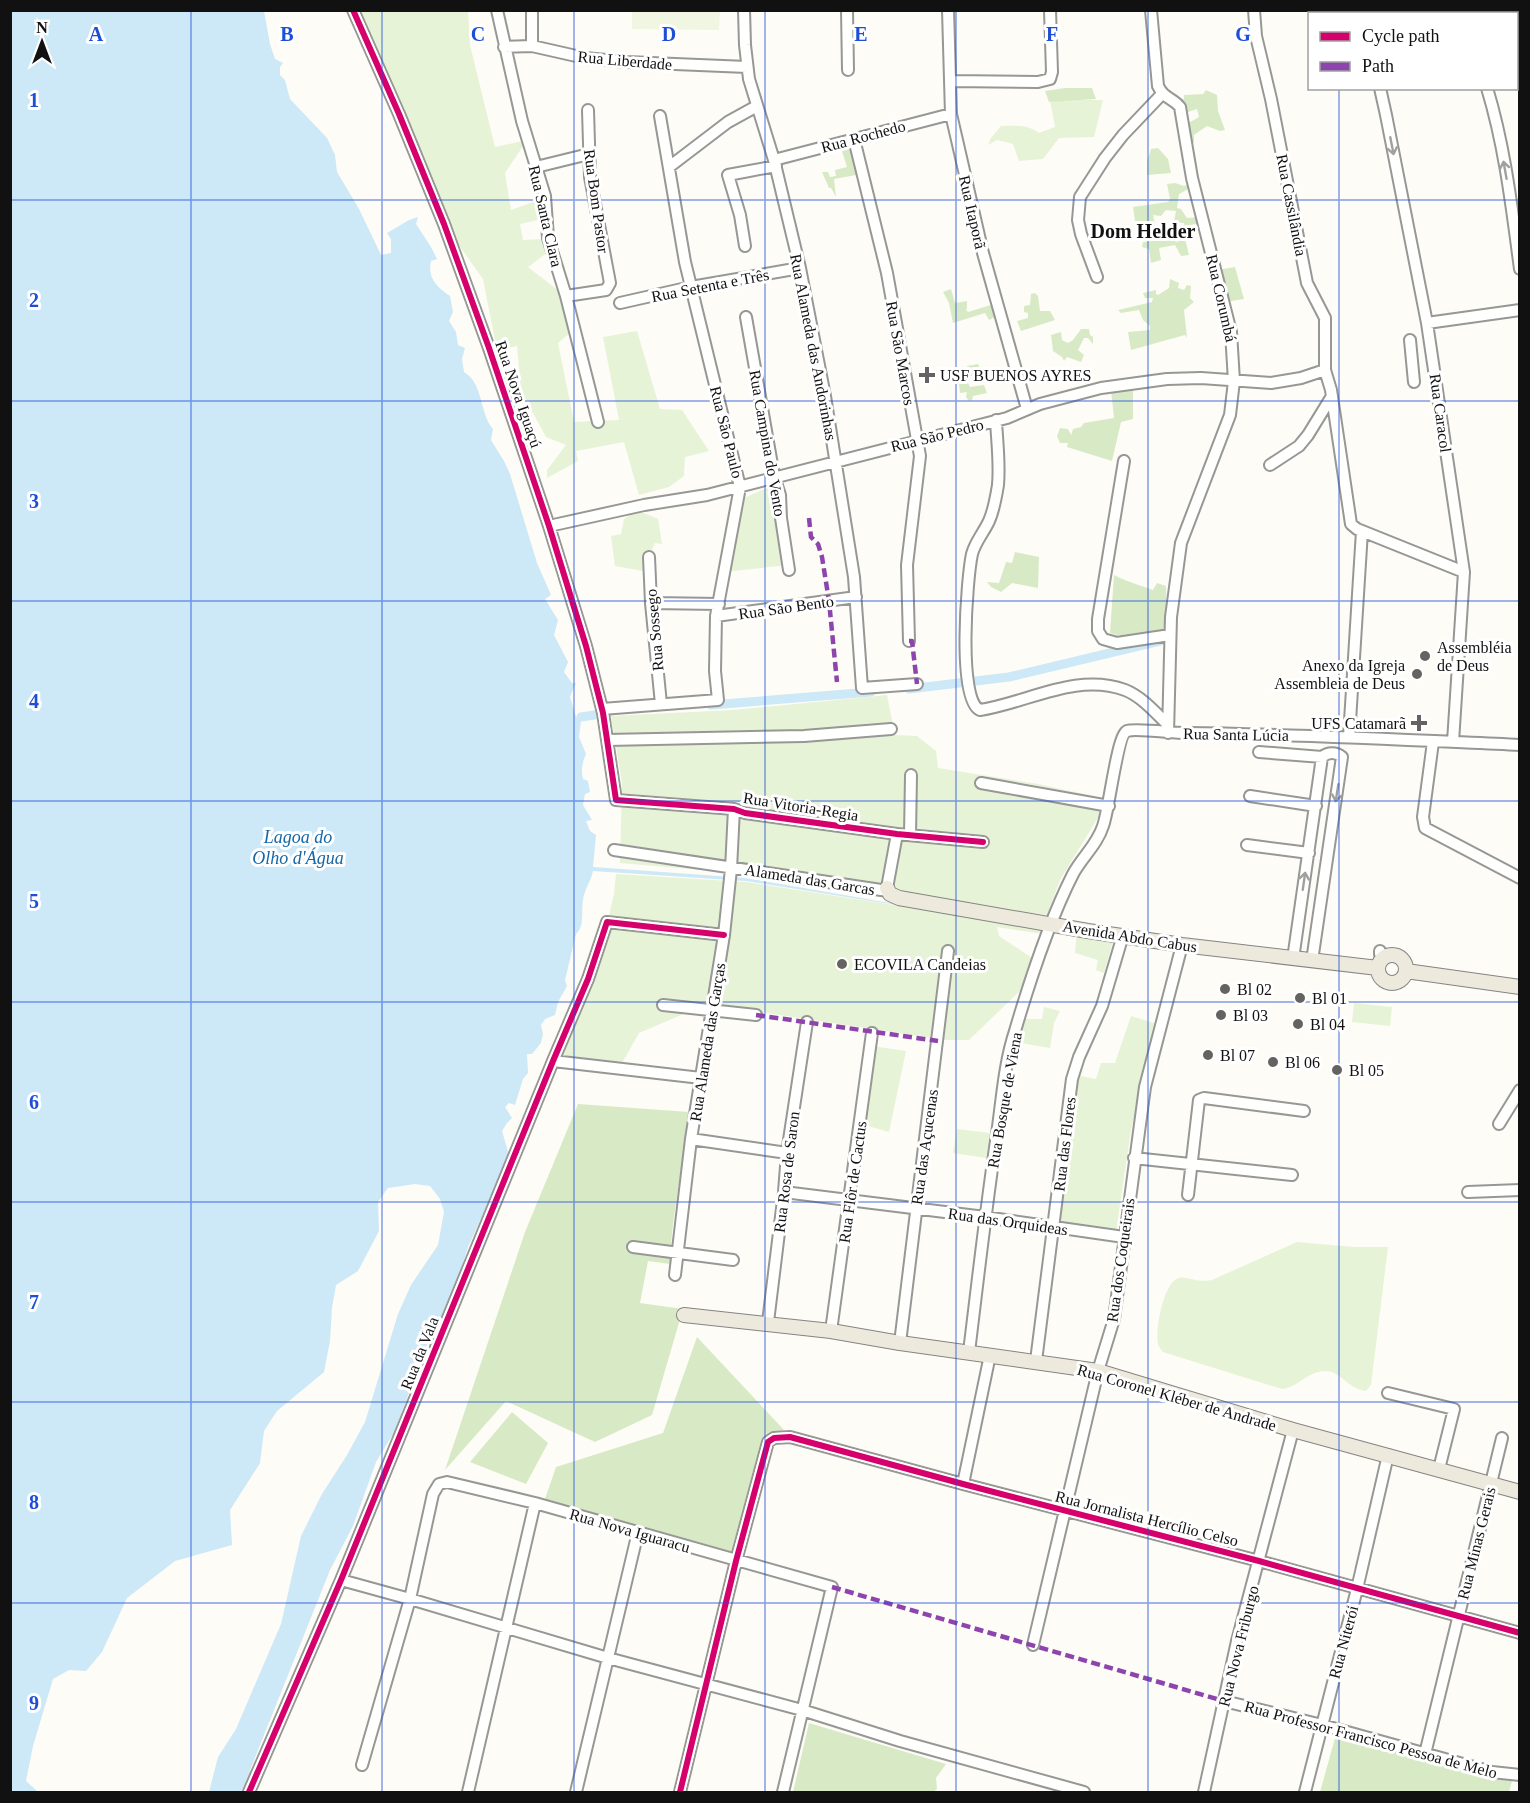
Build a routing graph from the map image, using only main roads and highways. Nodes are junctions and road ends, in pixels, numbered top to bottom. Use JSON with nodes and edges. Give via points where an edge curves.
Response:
{"nodes":[{"id":1,"x":887,"y":890,"type":"road end"},
{"id":2,"x":1381,"y":959,"type":"junction"},
{"id":3,"x":1406,"y":971,"type":"junction"},
{"id":4,"x":1520,"y":987,"type":"edge"},
{"id":5,"x":684,"y":1315,"type":"dead end"},
{"id":6,"x":1520,"y":1492,"type":"edge"}],
"edges":[{"from":1,"to":2,"type":"main road","name":"Avenida Abdo Cabus","via":[[899,898],[1182,945],[1312,961]]},
{"from":2,"to":3,"type":"main road","via":[[1394,955],[1402,959]]},
{"from":2,"to":3,"type":"main road","via":[[1384,980],[1401,979]]},
{"from":3,"to":4,"type":"main road"},
{"from":5,"to":6,"type":"main road","name":"Rua Coronel Kléber de Andrade","via":[[768,1322],[1098,1371]]}]}
